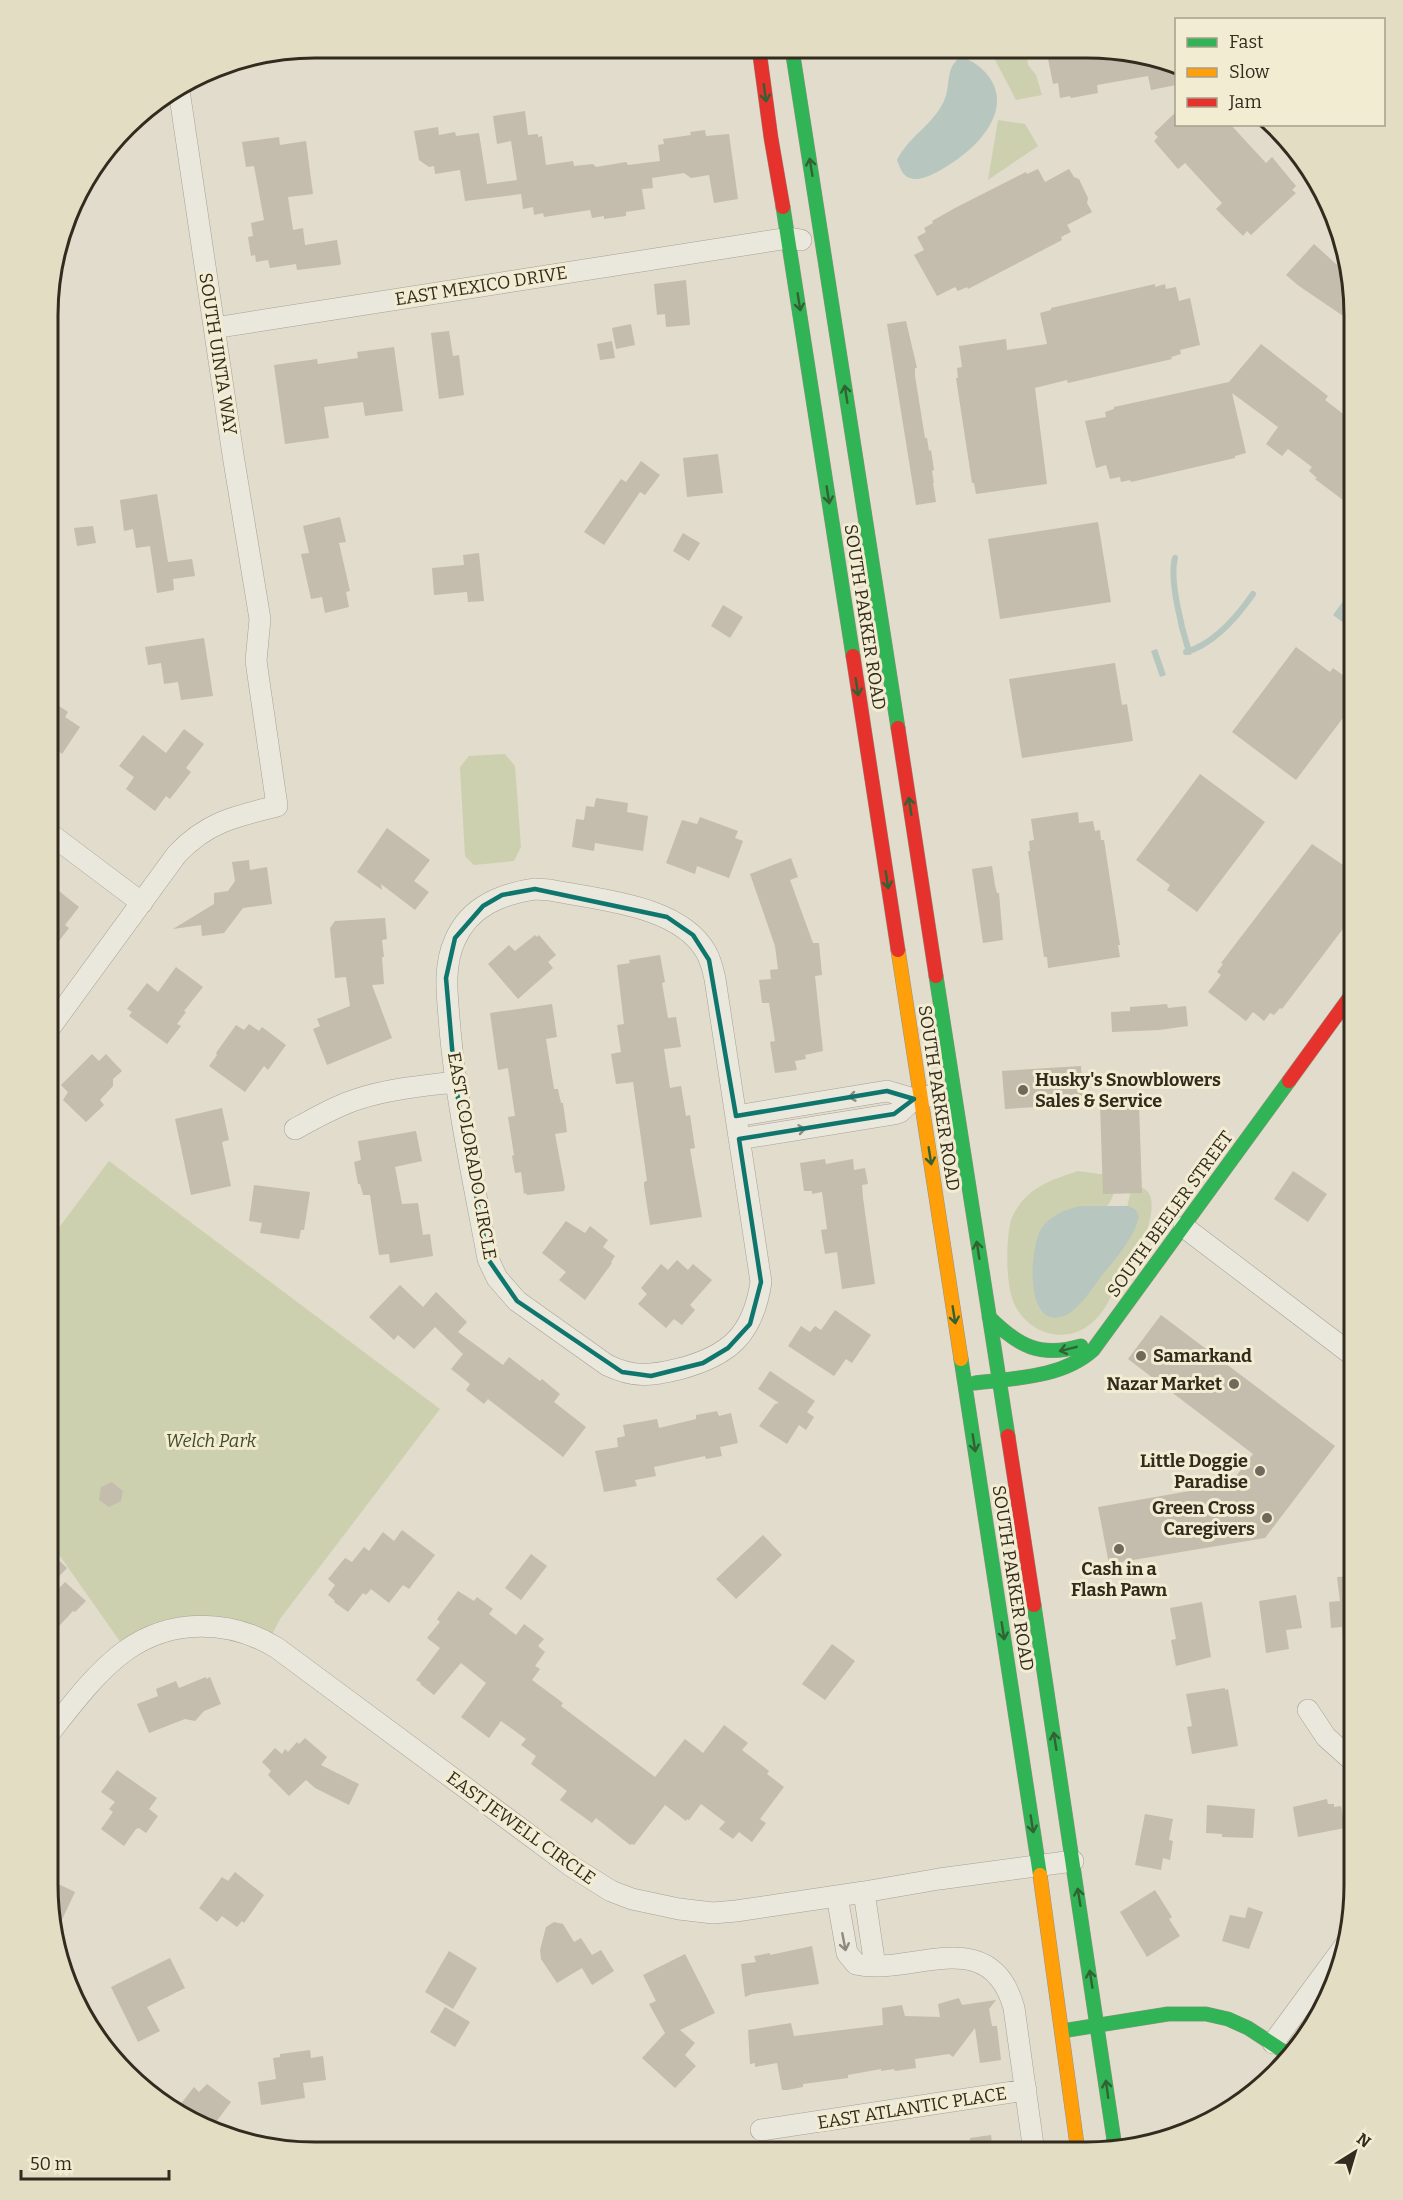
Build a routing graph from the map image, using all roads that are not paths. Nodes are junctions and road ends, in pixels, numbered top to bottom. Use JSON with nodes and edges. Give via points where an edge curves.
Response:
{"nodes":[{"id":1,"x":760,"y":58,"type":"edge"},
{"id":2,"x":793,"y":58,"type":"edge"},
{"id":3,"x":180,"y":97,"type":"edge"},
{"id":4,"x":779,"y":182,"type":"junction"},
{"id":5,"x":818,"y":210,"type":"junction"},
{"id":6,"x":789,"y":238,"type":"junction"},
{"id":7,"x":748,"y":244,"type":"junction"},
{"id":8,"x":826,"y":267,"type":"junction"},
{"id":9,"x":795,"y":280,"type":"junction"},
{"id":10,"x":214,"y":328,"type":"junction"},
{"id":11,"x":58,"y":839,"type":"edge"},
{"id":12,"x":142,"y":903,"type":"junction"},
{"id":13,"x":1344,"y":1005,"type":"edge"},
{"id":14,"x":58,"y":1017,"type":"edge"},
{"id":15,"x":455,"y":1082,"type":"junction"},
{"id":16,"x":955,"y":1092,"type":"junction"},
{"id":17,"x":917,"y":1099,"type":"junction"},
{"id":18,"x":736,"y":1116,"type":"junction"},
{"id":19,"x":295,"y":1129,"type":"dead end"},
{"id":20,"x":739,"y":1139,"type":"junction"},
{"id":21,"x":1184,"y":1227,"type":"junction"},
{"id":22,"x":989,"y":1317,"type":"junction"},
{"id":23,"x":1117,"y":1319,"type":"junction"},
{"id":24,"x":1344,"y":1349,"type":"edge"},
{"id":25,"x":999,"y":1380,"type":"junction"},
{"id":26,"x":965,"y":1385,"type":"junction"},
{"id":27,"x":1308,"y":1710,"type":"dead end"},
{"id":28,"x":58,"y":1724,"type":"edge"},
{"id":29,"x":1344,"y":1753,"type":"edge"},
{"id":30,"x":1073,"y":1861,"type":"junction"},
{"id":31,"x":1039,"y":1866,"type":"junction"},
{"id":32,"x":864,"y":1893,"type":"junction"},
{"id":33,"x":837,"y":1896,"type":"junction"},
{"id":34,"x":1332,"y":1962,"type":"edge"},
{"id":35,"x":875,"y":1966,"type":"junction"},
{"id":36,"x":1098,"y":2026,"type":"junction"},
{"id":37,"x":1062,"y":2031,"type":"junction"},
{"id":38,"x":1273,"y":2043,"type":"junction"},
{"id":39,"x":1284,"y":2051,"type":"edge"},
{"id":40,"x":1026,"y":2090,"type":"junction"},
{"id":41,"x":761,"y":2130,"type":"dead end"},
{"id":42,"x":1114,"y":2140,"type":"edge"},
{"id":43,"x":1033,"y":2142,"type":"edge"},
{"id":44,"x":1077,"y":2142,"type":"edge"}],
"edges":[{"from":1,"to":4,"type":"main road","name":"SOUTH PARKER ROAD","one_way":true},
{"from":5,"to":2,"type":"main road","name":"SOUTH PARKER ROAD","one_way":true},
{"from":3,"to":10,"type":"street","name":"SOUTH UINTA WAY"},
{"from":4,"to":5,"type":"main road","via":[[797,204],[807,210]]},
{"from":4,"to":6,"type":"main road","name":"SOUTH PARKER ROAD"},
{"from":5,"to":8,"type":"main road","name":"SOUTH PARKER ROAD"},
{"from":6,"to":7,"type":"street","name":"EAST MEXICO DRIVE"},
{"from":6,"to":8,"type":"street","name":"EAST MEXICO DRIVE","via":[[814,246]]},
{"from":6,"to":9,"type":"main road","name":"SOUTH PARKER ROAD"},
{"from":7,"to":9,"type":"street","via":[[779,261]]},
{"from":7,"to":10,"type":"street","name":"EAST MEXICO DRIVE"},
{"from":16,"to":8,"type":"main road","name":"SOUTH PARKER ROAD","one_way":true},
{"from":9,"to":17,"type":"main road","name":"SOUTH PARKER ROAD","one_way":true},
{"from":10,"to":12,"type":"street","name":"SOUTH UINTA WAY","via":[[260,619],[256,661],[277,806],[228,819],[196,836],[177,854]]},
{"from":11,"to":12,"type":"street"},
{"from":12,"to":14,"type":"street"},
{"from":13,"to":21,"type":"main road","name":"SOUTH BEELER STREET"},
{"from":15,"to":18,"type":"street","name":"EAST COLORADO CIRCLE","via":[[446,978],[456,938],[467,920],[502,895],[550,890],[648,910],[693,934],[716,979]]},
{"from":15,"to":19,"type":"street","via":[[356,1099]]},
{"from":15,"to":20,"type":"street","name":"EAST COLORADO CIRCLE","via":[[488,1259],[497,1278],[517,1301],[622,1372],[651,1376],[703,1363],[733,1344],[750,1324],[761,1282]]},
{"from":16,"to":17,"type":"street"},
{"from":22,"to":16,"type":"main road","name":"SOUTH PARKER ROAD","one_way":true},
{"from":17,"to":18,"type":"street","one_way":true,"via":[[887,1091]]},
{"from":20,"to":17,"type":"street","one_way":true,"via":[[894,1114]]},
{"from":17,"to":26,"type":"main road","name":"SOUTH PARKER ROAD","one_way":true},
{"from":18,"to":20,"type":"street","name":"EAST COLORADO CIRCLE"},
{"from":21,"to":23,"type":"main road","name":"SOUTH BEELER STREET"},
{"from":21,"to":24,"type":"street"},
{"from":23,"to":22,"type":"main road","one_way":true,"via":[[1084,1344],[1053,1352],[1016,1341]]},
{"from":22,"to":25,"type":"main road","name":"SOUTH PARKER ROAD"},
{"from":23,"to":25,"type":"main road","name":"SOUTH BEELER STREET","via":[[1082,1359],[1047,1372]]},
{"from":25,"to":26,"type":"main road","name":"SOUTH BEELER STREET"},
{"from":30,"to":25,"type":"main road","name":"SOUTH PARKER ROAD","one_way":true},
{"from":26,"to":31,"type":"main road","name":"SOUTH PARKER ROAD","one_way":true},
{"from":27,"to":29,"type":"street","via":[[1326,1737]]},
{"from":28,"to":33,"type":"street","name":"EAST JEWELL CIRCLE","via":[[101,1672],[134,1646],[173,1629],[230,1629],[285,1653],[551,1852],[611,1891],[648,1904],[713,1913]]},
{"from":30,"to":31,"type":"street","name":"EAST JEWELL CIRCLE"},
{"from":36,"to":30,"type":"main road","name":"SOUTH PARKER ROAD","one_way":true},
{"from":31,"to":32,"type":"street","name":"EAST JEWELL CIRCLE"},
{"from":31,"to":37,"type":"main road","name":"SOUTH PARKER ROAD"},
{"from":32,"to":33,"type":"street","name":"EAST JEWELL CIRCLE"},
{"from":32,"to":35,"type":"street"},
{"from":33,"to":35,"type":"street","one_way":true,"via":[[849,1958],[856,1965]]},
{"from":34,"to":38,"type":"street"},
{"from":35,"to":40,"type":"street","via":[[950,1958],[980,1963],[992,1971],[1011,1999]]},
{"from":36,"to":37,"type":"main road"},
{"from":36,"to":38,"type":"main road","via":[[1202,2013],[1236,2022]]},
{"from":42,"to":36,"type":"main road","name":"SOUTH PARKER ROAD","one_way":true},
{"from":37,"to":44,"type":"main road","name":"SOUTH PARKER ROAD"},
{"from":38,"to":39,"type":"main road"},
{"from":40,"to":41,"type":"street","name":"EAST ATLANTIC PLACE"},
{"from":40,"to":43,"type":"street"}]}
